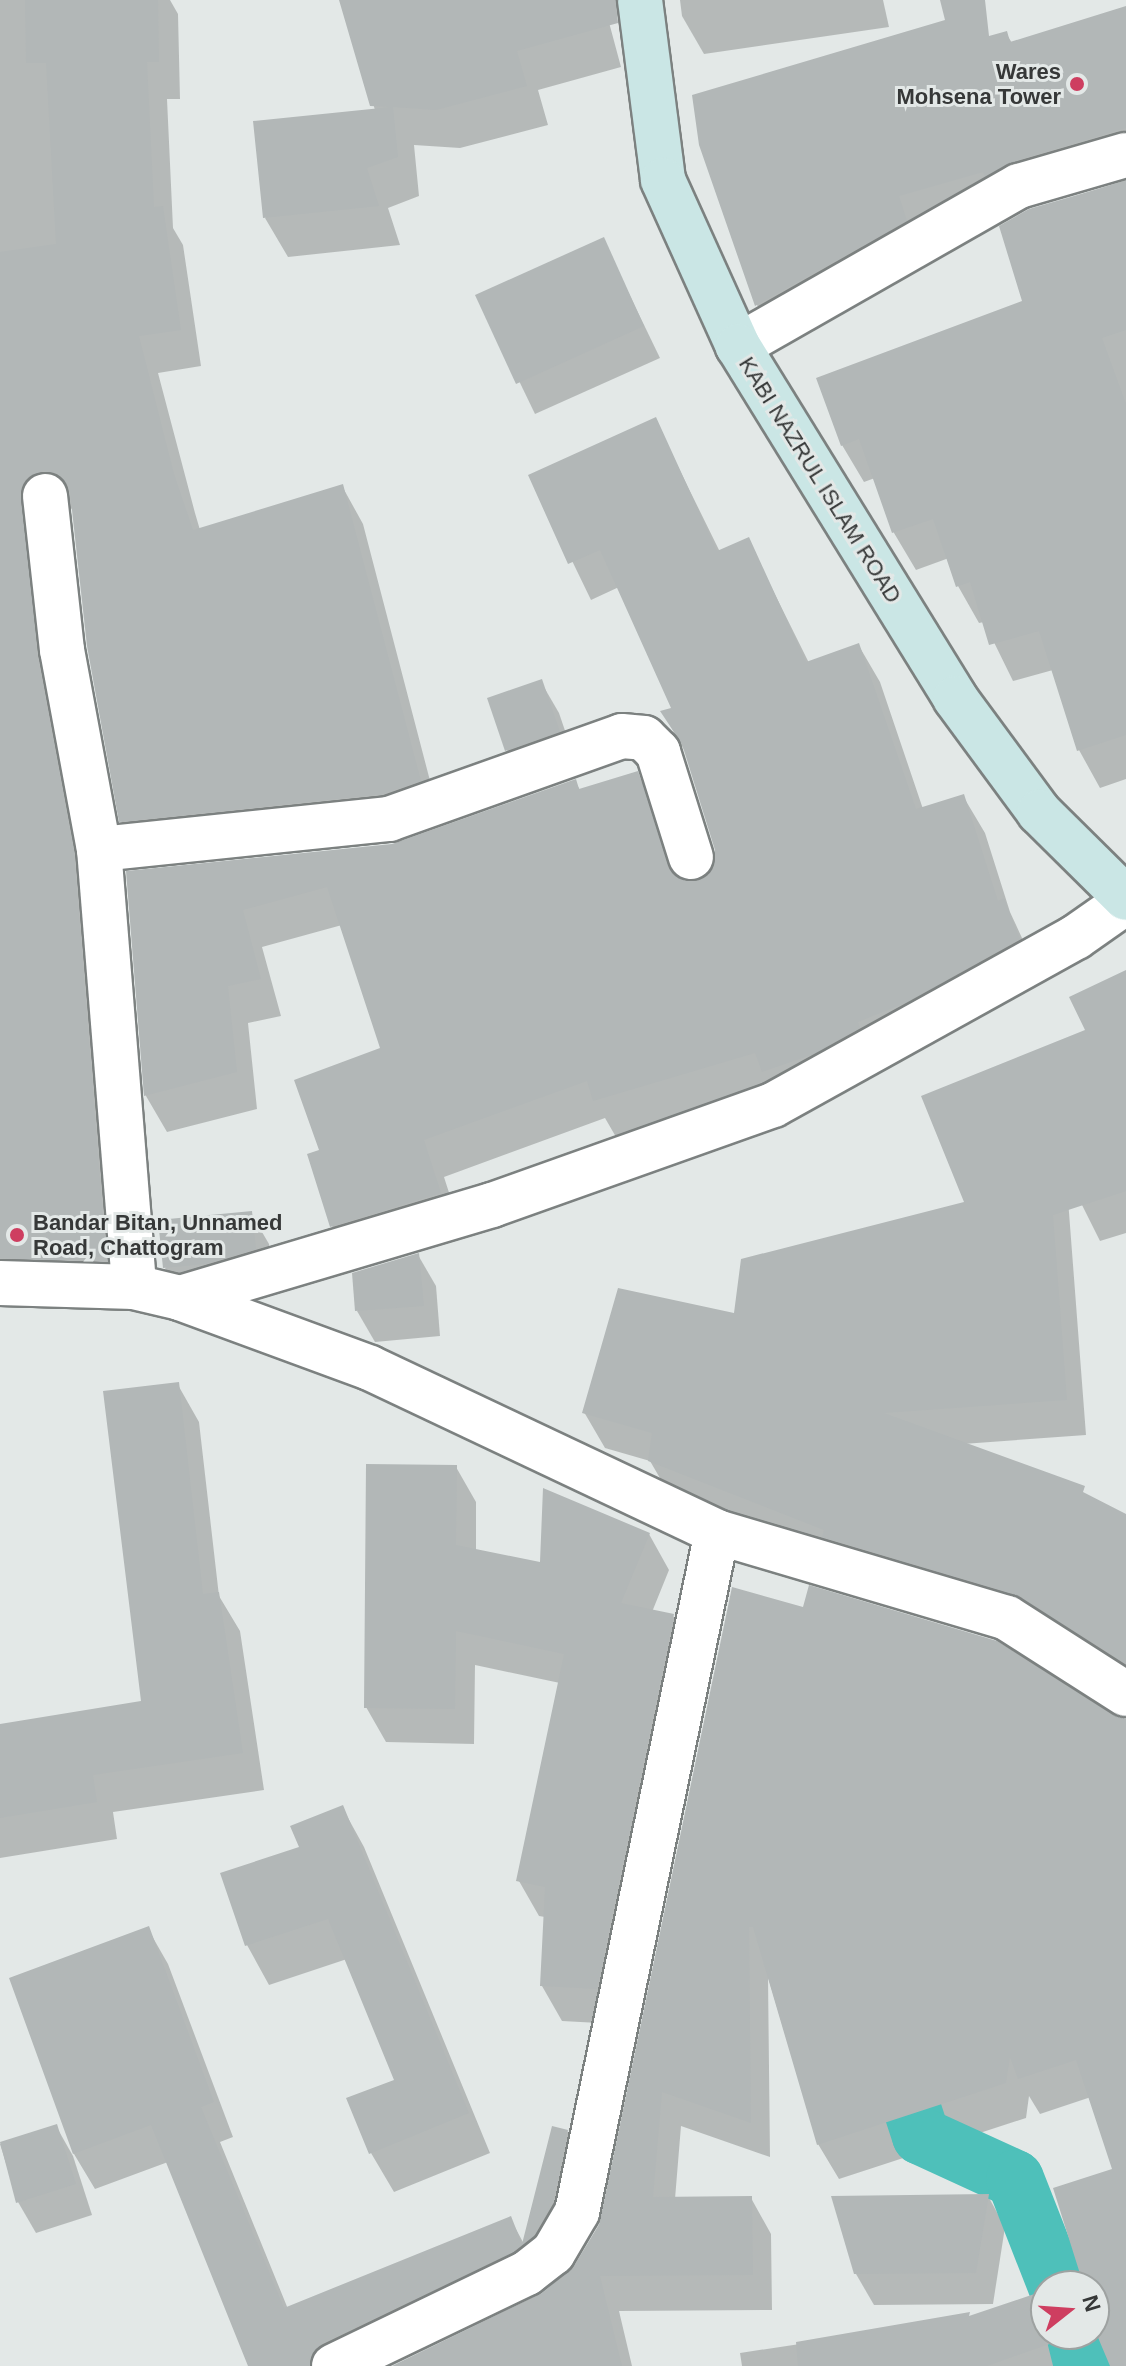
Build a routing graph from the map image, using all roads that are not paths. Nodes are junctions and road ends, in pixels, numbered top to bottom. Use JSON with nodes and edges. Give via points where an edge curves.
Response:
{"nodes":[{"id":1,"x":640,"y":0,"type":"edge"},
{"id":2,"x":1126,"y":155,"type":"edge"},
{"id":3,"x":738,"y":346,"type":"junction"},
{"id":4,"x":45,"y":496,"type":"dead end"},
{"id":5,"x":99,"y":849,"type":"junction"},
{"id":6,"x":691,"y":857,"type":"dead end"},
{"id":7,"x":1126,"y":900,"type":"edge"},
{"id":8,"x":0,"y":1283,"type":"edge"},
{"id":9,"x":134,"y":1287,"type":"junction"},
{"id":10,"x":180,"y":1298,"type":"junction"},
{"id":11,"x":717,"y":1532,"type":"junction"},
{"id":12,"x":1126,"y":1694,"type":"edge"},
{"id":13,"x":334,"y":2366,"type":"edge"}],
"edges":[{"from":1,"to":3,"type":"main road","name":"KABI NAZRUL ISLAM ROAD","via":[[663,180]]},
{"from":2,"to":3,"type":"street","via":[[1019,186]]},
{"from":3,"to":7,"type":"main road","name":"KABI NAZRUL ISLAM ROAD","via":[[955,698],[1039,812]]},
{"from":4,"to":5,"type":"street","via":[[62,650]]},
{"from":5,"to":6,"type":"street","via":[[389,819],[622,736],[644,738],[658,752]]},
{"from":5,"to":9,"type":"street"},
{"from":7,"to":10,"type":"street","via":[[1076,937],[773,1105],[492,1205]]},
{"from":8,"to":9,"type":"street"},
{"from":9,"to":10,"type":"street"},
{"from":10,"to":11,"type":"street","via":[[370,1368]]},
{"from":11,"to":12,"type":"street","via":[[1007,1618]]},
{"from":11,"to":13,"type":"street","via":[[577,2212],[553,2253],[527,2273]]}]}
